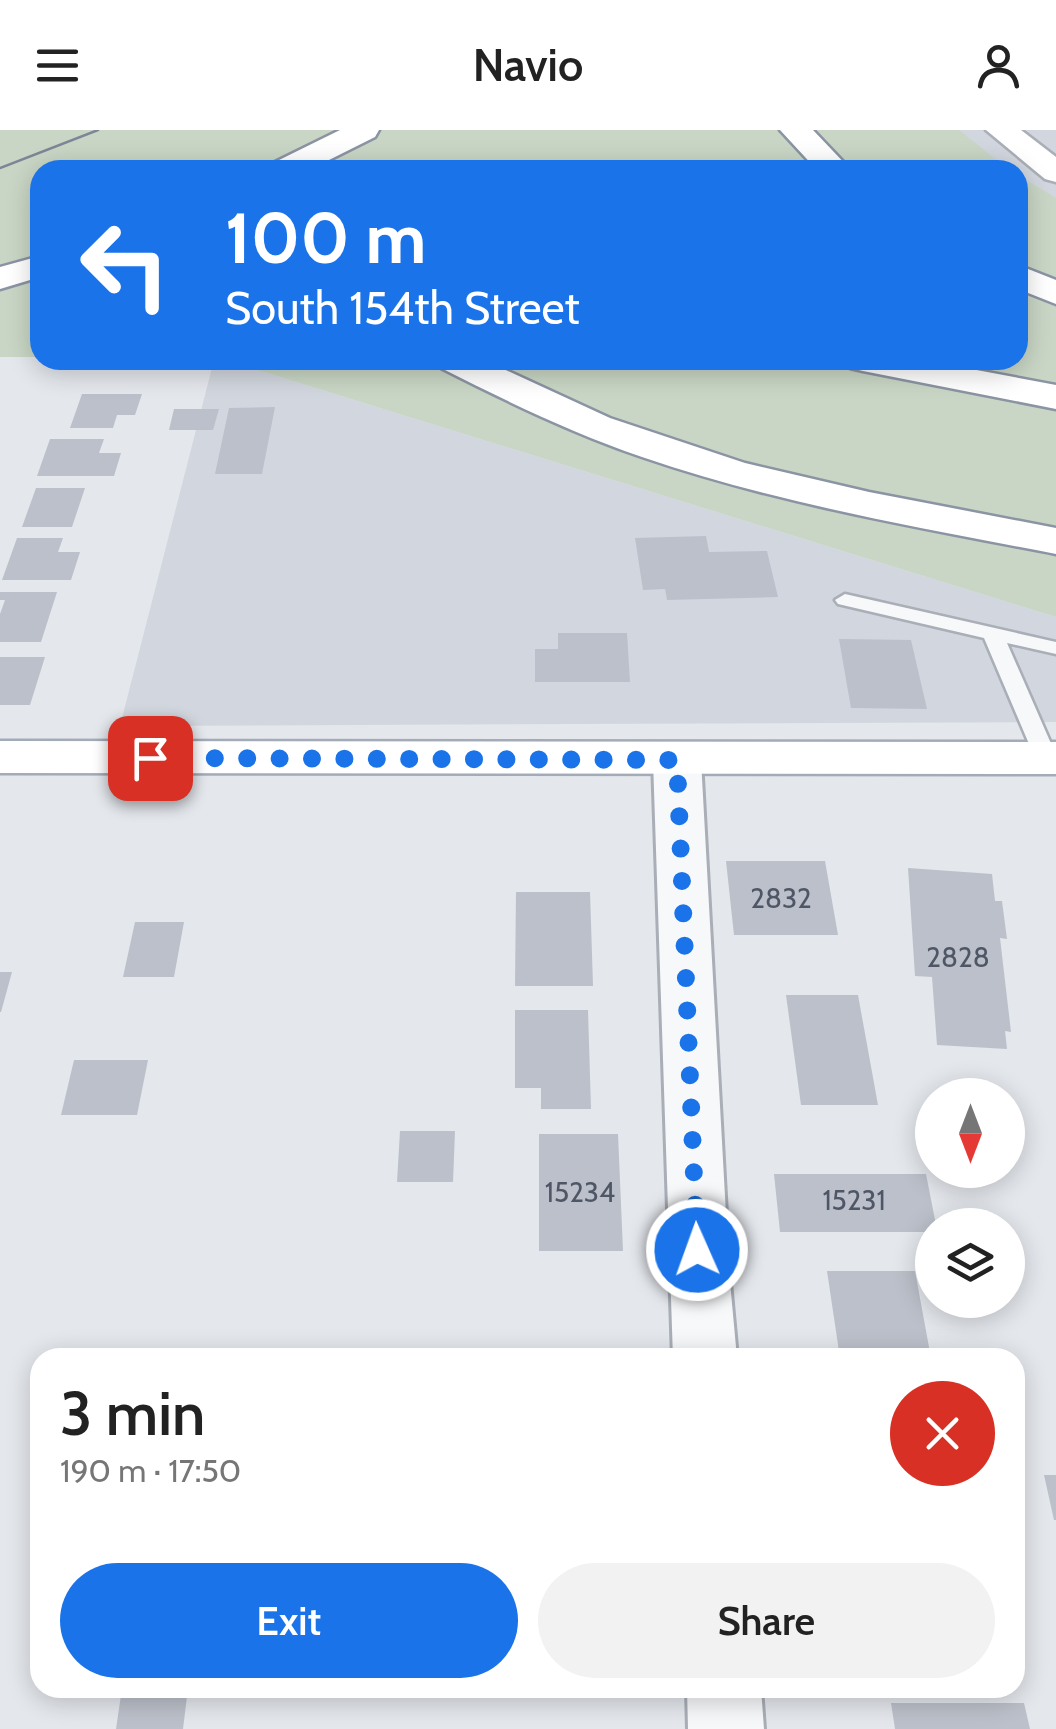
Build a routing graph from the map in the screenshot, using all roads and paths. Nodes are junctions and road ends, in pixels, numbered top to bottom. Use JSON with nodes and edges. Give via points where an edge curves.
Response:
{"nodes":[{"id":1,"x":364,"y":130,"type":"edge"},
{"id":2,"x":794,"y":130,"type":"edge"},
{"id":3,"x":1001,"y":130,"type":"edge"},
{"id":4,"x":270,"y":134,"type":"dead end"},
{"id":5,"x":274,"y":160,"type":"edge"},
{"id":6,"x":304,"y":160,"type":"edge"},
{"id":7,"x":825,"y":160,"type":"edge"},
{"id":8,"x":1056,"y":172,"type":"edge"},
{"id":9,"x":0,"y":255,"type":"edge"},
{"id":10,"x":30,"y":256,"type":"edge"},
{"id":11,"x":30,"y":270,"type":"edge"},
{"id":12,"x":1028,"y":280,"type":"edge"},
{"id":13,"x":0,"y":281,"type":"edge"},
{"id":14,"x":30,"y":284,"type":"edge"},
{"id":15,"x":1056,"y":293,"type":"edge"},
{"id":16,"x":475,"y":370,"type":"edge"},
{"id":17,"x":916,"y":370,"type":"edge"},
{"id":18,"x":1056,"y":397,"type":"edge"},
{"id":19,"x":1056,"y":541,"type":"edge"},
{"id":20,"x":844,"y":600,"type":"dead end"},
{"id":21,"x":992,"y":633,"type":"junction"},
{"id":22,"x":1056,"y":648,"type":"edge"},
{"id":23,"x":0,"y":757,"type":"edge"},
{"id":24,"x":1051,"y":758,"type":"edge"},
{"id":25,"x":677,"y":760,"type":"junction"},
{"id":26,"x":704,"y":1348,"type":"edge"},
{"id":27,"x":724,"y":1698,"type":"edge"},
{"id":28,"x":726,"y":1729,"type":"edge"}],
"edges":[{"from":1,"to":6,"type":"main road"},
{"from":2,"to":7,"type":"main road"},
{"from":3,"to":8,"type":"main road"},
{"from":4,"to":5,"type":"main road"},
{"from":9,"to":10,"type":"main road"},
{"from":11,"to":13,"type":"main road"},
{"from":12,"to":15,"type":"main road"},
{"from":13,"to":14,"type":"main road"},
{"from":16,"to":19,"type":"main road","via":[[603,430],[685,459],[821,495]]},
{"from":17,"to":18,"type":"main road"},
{"from":20,"to":21,"type":"lane"},
{"from":21,"to":22,"type":"lane"},
{"from":21,"to":24,"type":"lane"},
{"from":23,"to":25,"type":"main road"},
{"from":24,"to":25,"type":"main road"},
{"from":25,"to":26,"type":"street"},
{"from":27,"to":28,"type":"street"}]}
